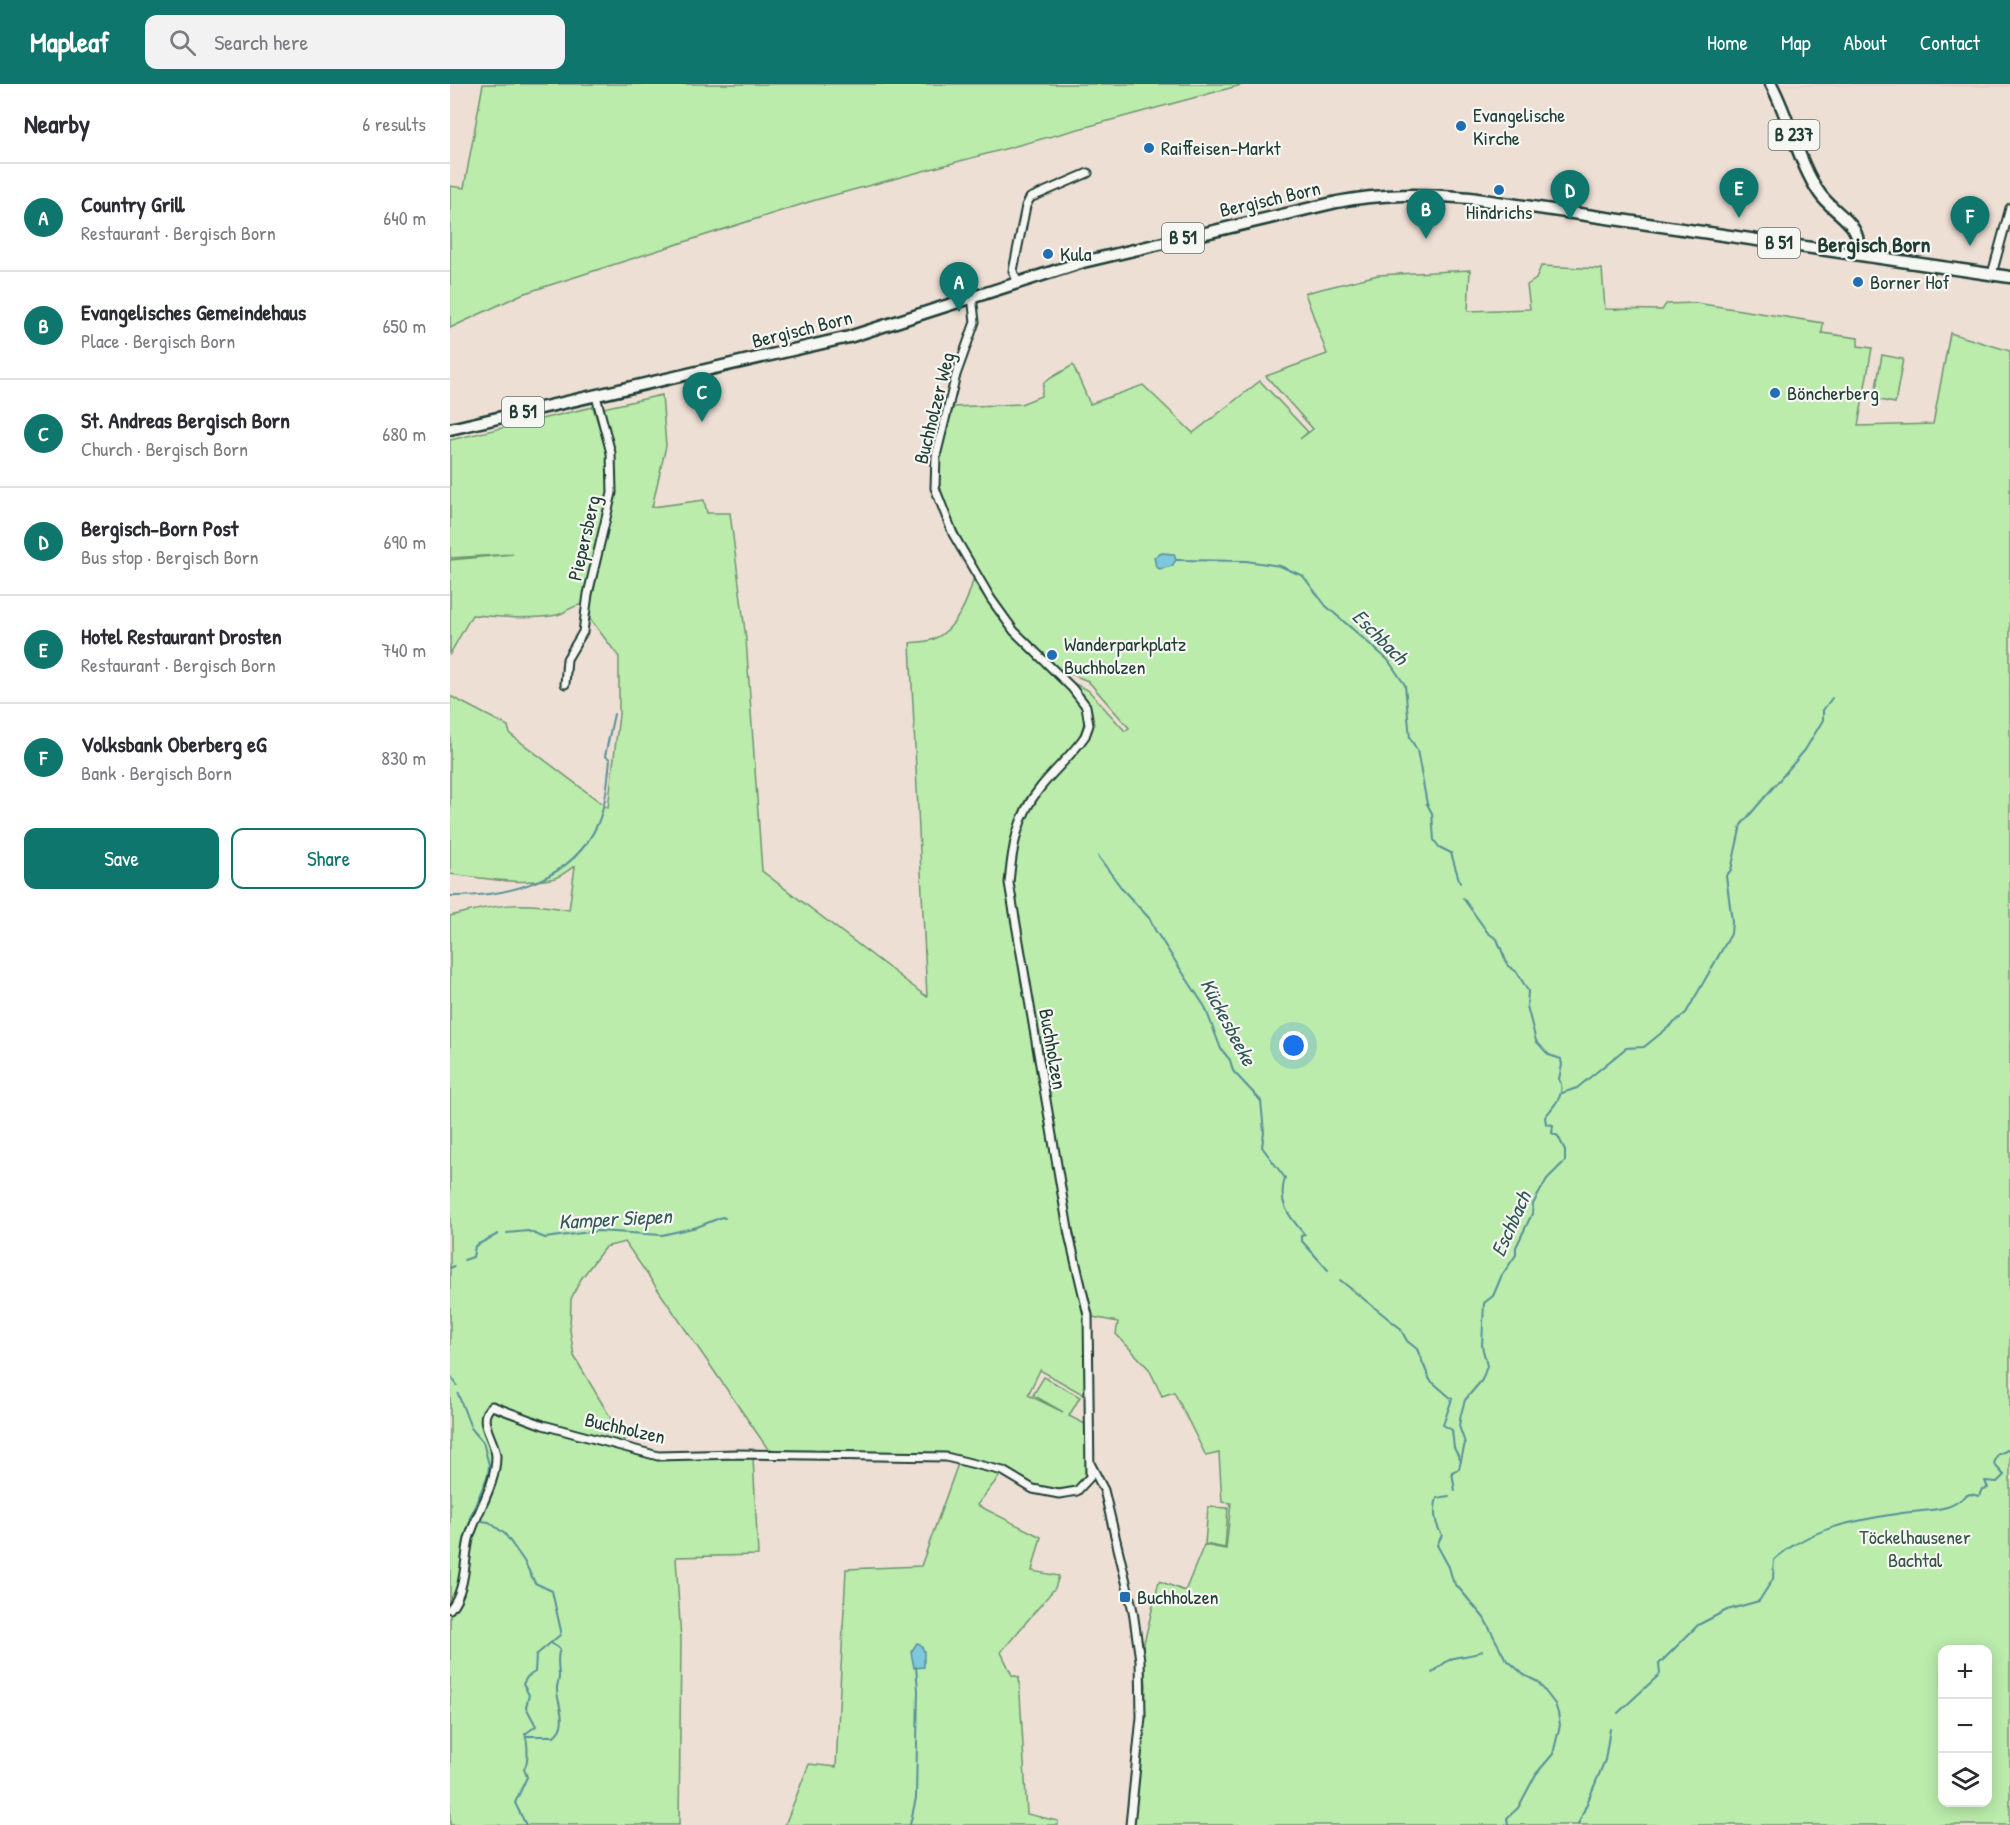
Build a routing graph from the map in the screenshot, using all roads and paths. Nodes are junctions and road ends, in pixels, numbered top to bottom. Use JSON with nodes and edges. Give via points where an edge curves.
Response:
{"nodes":[{"id":1,"x":1771,"y":84,"type":"edge"},
{"id":2,"x":1088,"y":173,"type":"dead end"},
{"id":3,"x":2010,"y":208,"type":"edge"},
{"id":4,"x":1858,"y":253,"type":"junction"},
{"id":5,"x":1992,"y":274,"type":"junction"},
{"id":6,"x":2010,"y":277,"type":"edge"},
{"id":7,"x":1017,"y":281,"type":"junction"},
{"id":8,"x":972,"y":296,"type":"junction"},
{"id":9,"x":596,"y":396,"type":"junction"},
{"id":10,"x":450,"y":429,"type":"edge"},
{"id":11,"x":1056,"y":672,"type":"joint"},
{"id":12,"x":565,"y":684,"type":"dead end"},
{"id":13,"x":1091,"y":1465,"type":"junction"},
{"id":14,"x":450,"y":1609,"type":"edge"},
{"id":15,"x":1130,"y":1825,"type":"edge"}],
"edges":[{"from":1,"to":4,"type":"main road","number":"B 237","via":[[1816,187],[1854,225]]},
{"from":2,"to":7,"type":"street","via":[[1030,198],[1013,271]]},
{"from":3,"to":5,"type":"street"},
{"from":4,"to":5,"type":"main road","name":"Bergisch Born","number":"B 51"},
{"from":4,"to":7,"type":"main road","name":"Bergisch Born","number":"B 51","via":[[1470,198],[1406,194],[1337,202],[1129,250]]},
{"from":5,"to":6,"type":"main road","name":"Bergisch Born","number":"B 51"},
{"from":7,"to":8,"type":"main road","name":"Bergisch Born","number":"B 51"},
{"from":8,"to":9,"type":"main road","name":"Bergisch Born","number":"B 51","via":[[849,337]]},
{"from":8,"to":11,"type":"street","name":"Buchholzer Weg","via":[[975,322],[960,361],[936,456],[935,488],[950,528],[981,585],[1014,631]]},
{"from":9,"to":10,"type":"main road","name":"Bergisch Born","number":"B 51"},
{"from":9,"to":12,"type":"street","name":"Piepersberg","via":[[611,453],[612,493],[583,632],[567,659]]},
{"from":11,"to":13,"type":"street","name":"Buchholzen","via":[[1086,706],[1089,725],[1081,743],[1026,808],[1016,836],[1009,884],[1066,1220],[1088,1315]]},
{"from":13,"to":14,"type":"street","name":"Buchholzen","via":[[1090,1477],[1083,1486],[1059,1494],[1033,1489],[1003,1471],[946,1457],[658,1456],[490,1407],[484,1419],[496,1452],[496,1469],[470,1537],[459,1592]]},
{"from":13,"to":15,"type":"street","name":"Buchholzen","via":[[1107,1501],[1133,1611],[1140,1660],[1141,1716]]}]}
